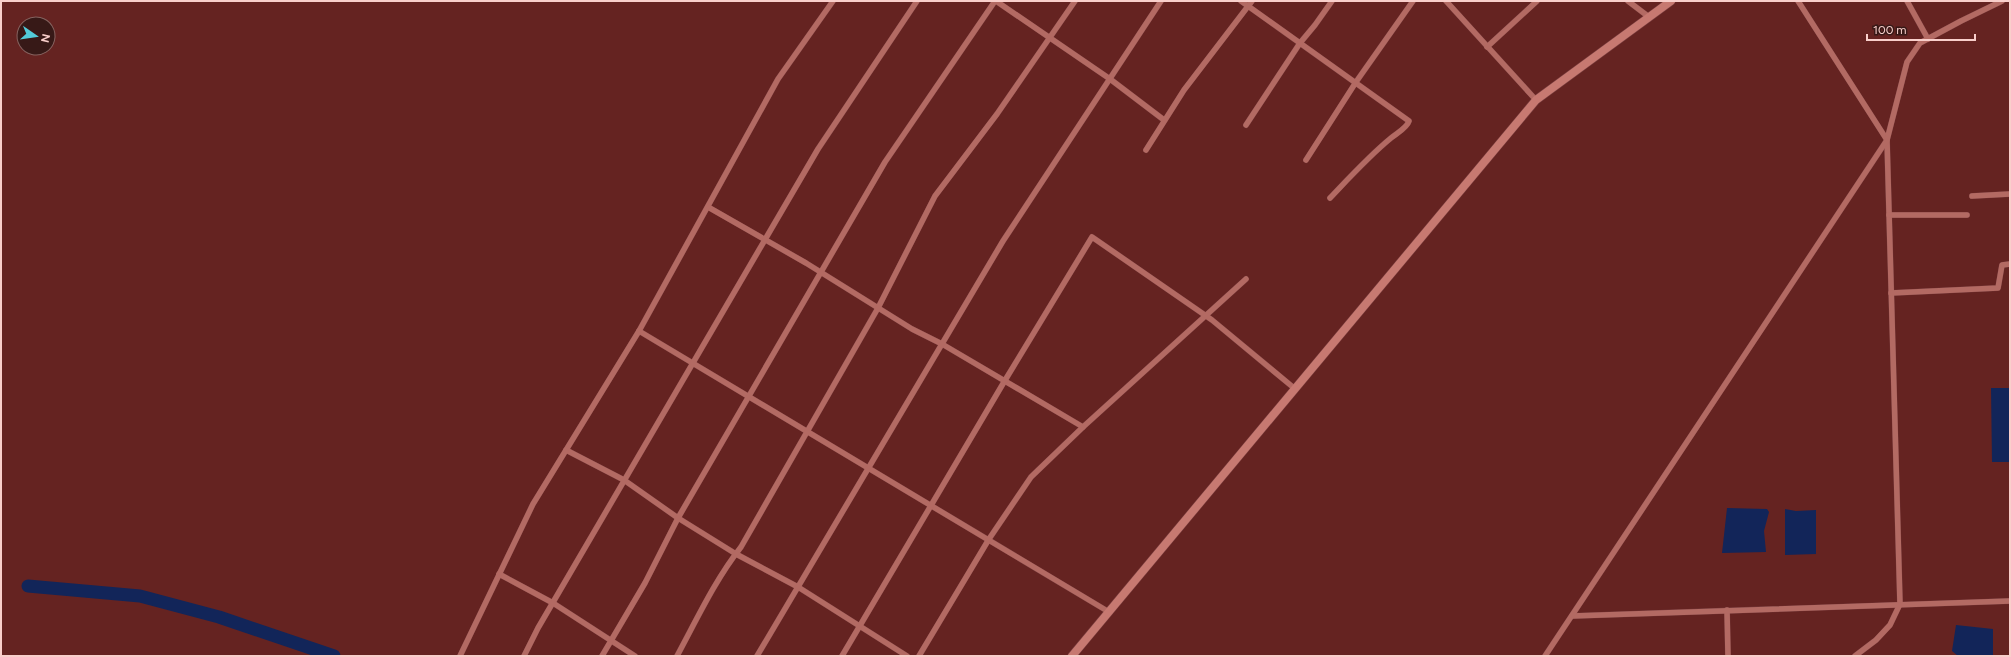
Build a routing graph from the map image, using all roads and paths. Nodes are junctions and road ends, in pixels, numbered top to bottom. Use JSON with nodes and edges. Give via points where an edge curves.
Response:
{"nodes":[{"id":1,"x":833,"y":1,"type":"edge"},
{"id":2,"x":917,"y":1,"type":"edge"},
{"id":3,"x":995,"y":1,"type":"edge"},
{"id":4,"x":1075,"y":1,"type":"edge"},
{"id":5,"x":1161,"y":1,"type":"edge"},
{"id":6,"x":1241,"y":1,"type":"edge"},
{"id":7,"x":1332,"y":1,"type":"edge"},
{"id":8,"x":1413,"y":1,"type":"edge"},
{"id":9,"x":1446,"y":1,"type":"edge"},
{"id":10,"x":1537,"y":1,"type":"edge"},
{"id":11,"x":1628,"y":1,"type":"edge"},
{"id":12,"x":1671,"y":1,"type":"edge"},
{"id":13,"x":1798,"y":1,"type":"edge"},
{"id":14,"x":1907,"y":1,"type":"edge"},
{"id":15,"x":2002,"y":1,"type":"edge"},
{"id":16,"x":1249,"y":3,"type":"edge"},
{"id":17,"x":1649,"y":18,"type":"junction"},
{"id":18,"x":1050,"y":38,"type":"junction"},
{"id":19,"x":1928,"y":39,"type":"junction"},
{"id":20,"x":1300,"y":43,"type":"junction"},
{"id":21,"x":1487,"y":47,"type":"junction"},
{"id":22,"x":1110,"y":79,"type":"junction"},
{"id":23,"x":1356,"y":82,"type":"junction"},
{"id":24,"x":1536,"y":100,"type":"junction"},
{"id":25,"x":1164,"y":120,"type":"junction"},
{"id":26,"x":1246,"y":125,"type":"dead end"},
{"id":27,"x":1887,"y":140,"type":"junction"},
{"id":28,"x":1146,"y":150,"type":"dead end"},
{"id":29,"x":1306,"y":160,"type":"dead end"},
{"id":30,"x":2010,"y":194,"type":"edge"},
{"id":31,"x":1972,"y":196,"type":"dead end"},
{"id":32,"x":1330,"y":198,"type":"dead end"},
{"id":33,"x":708,"y":207,"type":"junction"},
{"id":34,"x":1967,"y":215,"type":"dead end"},
{"id":35,"x":1889,"y":216,"type":"junction"},
{"id":36,"x":765,"y":239,"type":"junction"},
{"id":37,"x":2010,"y":264,"type":"edge"},
{"id":38,"x":822,"y":273,"type":"junction"},
{"id":39,"x":1246,"y":279,"type":"dead end"},
{"id":40,"x":1892,"y":293,"type":"junction"},
{"id":41,"x":878,"y":308,"type":"junction"},
{"id":42,"x":1206,"y":316,"type":"junction"},
{"id":43,"x":639,"y":331,"type":"junction"},
{"id":44,"x":942,"y":344,"type":"junction"},
{"id":45,"x":693,"y":363,"type":"junction"},
{"id":46,"x":1004,"y":382,"type":"junction"},
{"id":47,"x":1294,"y":388,"type":"junction"},
{"id":48,"x":751,"y":396,"type":"junction"},
{"id":49,"x":1083,"y":427,"type":"junction"},
{"id":50,"x":808,"y":431,"type":"junction"},
{"id":51,"x":566,"y":450,"type":"junction"},
{"id":52,"x":869,"y":467,"type":"junction"},
{"id":53,"x":624,"y":480,"type":"junction"},
{"id":54,"x":931,"y":505,"type":"junction"},
{"id":55,"x":678,"y":518,"type":"junction"},
{"id":56,"x":989,"y":539,"type":"junction"},
{"id":57,"x":736,"y":554,"type":"junction"},
{"id":58,"x":499,"y":574,"type":"junction"},
{"id":59,"x":798,"y":587,"type":"junction"},
{"id":60,"x":2010,"y":601,"type":"edge"},
{"id":61,"x":553,"y":603,"type":"junction"},
{"id":62,"x":1900,"y":604,"type":"junction"},
{"id":63,"x":1726,"y":610,"type":"junction"},
{"id":64,"x":1109,"y":612,"type":"junction"},
{"id":65,"x":1572,"y":616,"type":"junction"},
{"id":66,"x":860,"y":627,"type":"junction"},
{"id":67,"x":609,"y":641,"type":"junction"},
{"id":68,"x":460,"y":656,"type":"edge"},
{"id":69,"x":524,"y":656,"type":"edge"},
{"id":70,"x":602,"y":656,"type":"edge"},
{"id":71,"x":634,"y":656,"type":"edge"},
{"id":72,"x":677,"y":656,"type":"edge"},
{"id":73,"x":757,"y":656,"type":"edge"},
{"id":74,"x":842,"y":656,"type":"edge"},
{"id":75,"x":907,"y":656,"type":"edge"},
{"id":76,"x":919,"y":656,"type":"edge"},
{"id":77,"x":1072,"y":656,"type":"edge"},
{"id":78,"x":1545,"y":656,"type":"edge"},
{"id":79,"x":1728,"y":656,"type":"edge"},
{"id":80,"x":1855,"y":656,"type":"edge"}],
"edges":[{"from":1,"to":33,"type":"street","via":[[778,79]]},
{"from":2,"to":36,"type":"street","via":[[818,149]]},
{"from":3,"to":18,"type":"street"},
{"from":3,"to":38,"type":"street","via":[[885,162]]},
{"from":4,"to":18,"type":"street"},
{"from":5,"to":22,"type":"street"},
{"from":6,"to":16,"type":"street"},
{"from":7,"to":20,"type":"street"},
{"from":8,"to":23,"type":"street"},
{"from":9,"to":21,"type":"street"},
{"from":10,"to":21,"type":"street"},
{"from":11,"to":17,"type":"street"},
{"from":12,"to":17,"type":"main road"},
{"from":13,"to":27,"type":"street"},
{"from":14,"to":19,"type":"street"},
{"from":15,"to":19,"type":"street"},
{"from":16,"to":20,"type":"street"},
{"from":16,"to":25,"type":"street"},
{"from":17,"to":24,"type":"main road"},
{"from":18,"to":22,"type":"street"},
{"from":18,"to":41,"type":"street","via":[[998,114],[935,196]]},
{"from":19,"to":27,"type":"street","via":[[1920,43],[1908,62]]},
{"from":20,"to":23,"type":"street"},
{"from":20,"to":26,"type":"street"},
{"from":21,"to":24,"type":"street"},
{"from":22,"to":25,"type":"street"},
{"from":22,"to":44,"type":"street","via":[[1003,241]]},
{"from":23,"to":29,"type":"street"},
{"from":23,"to":32,"type":"street","via":[[1409,122]]},
{"from":24,"to":47,"type":"main road"},
{"from":25,"to":28,"type":"street"},
{"from":27,"to":35,"type":"street"},
{"from":27,"to":65,"type":"street"},
{"from":30,"to":31,"type":"street"},
{"from":33,"to":36,"type":"street"},
{"from":33,"to":43,"type":"street"},
{"from":34,"to":35,"type":"street"},
{"from":35,"to":40,"type":"street"},
{"from":36,"to":38,"type":"street"},
{"from":36,"to":45,"type":"street"},
{"from":37,"to":40,"type":"street","via":[[2002,265],[1998,288]]},
{"from":38,"to":41,"type":"street"},
{"from":38,"to":48,"type":"street"},
{"from":39,"to":42,"type":"street"},
{"from":40,"to":62,"type":"street"},
{"from":41,"to":44,"type":"street"},
{"from":41,"to":50,"type":"street"},
{"from":42,"to":46,"type":"street","via":[[1092,237]]},
{"from":42,"to":47,"type":"street"},
{"from":42,"to":49,"type":"street"},
{"from":43,"to":45,"type":"street"},
{"from":43,"to":51,"type":"street"},
{"from":44,"to":46,"type":"street"},
{"from":44,"to":52,"type":"street"},
{"from":45,"to":48,"type":"street"},
{"from":45,"to":53,"type":"street"},
{"from":46,"to":49,"type":"street"},
{"from":46,"to":54,"type":"street"},
{"from":47,"to":64,"type":"main road"},
{"from":48,"to":50,"type":"street"},
{"from":48,"to":55,"type":"street"},
{"from":49,"to":56,"type":"street","via":[[1031,477]]},
{"from":50,"to":52,"type":"street"},
{"from":50,"to":57,"type":"street"},
{"from":51,"to":53,"type":"street"},
{"from":51,"to":58,"type":"street","via":[[533,504]]},
{"from":52,"to":54,"type":"street"},
{"from":52,"to":59,"type":"street"},
{"from":53,"to":55,"type":"street"},
{"from":53,"to":61,"type":"street"},
{"from":54,"to":56,"type":"street"},
{"from":54,"to":66,"type":"street"},
{"from":55,"to":57,"type":"street"},
{"from":55,"to":67,"type":"street","via":[[646,583]]},
{"from":56,"to":64,"type":"street"},
{"from":56,"to":76,"type":"street"},
{"from":57,"to":59,"type":"street"},
{"from":57,"to":72,"type":"street","via":[[709,596]]},
{"from":58,"to":61,"type":"street"},
{"from":58,"to":68,"type":"street"},
{"from":59,"to":66,"type":"street"},
{"from":59,"to":73,"type":"street"},
{"from":60,"to":62,"type":"street"},
{"from":61,"to":67,"type":"street"},
{"from":61,"to":69,"type":"street"},
{"from":62,"to":63,"type":"street"},
{"from":62,"to":80,"type":"street","via":[[1890,625]]},
{"from":63,"to":65,"type":"street"},
{"from":63,"to":79,"type":"street"},
{"from":64,"to":77,"type":"main road"},
{"from":65,"to":78,"type":"street"},
{"from":66,"to":74,"type":"street"},
{"from":66,"to":75,"type":"street"},
{"from":67,"to":70,"type":"street"},
{"from":67,"to":71,"type":"street"}]}
